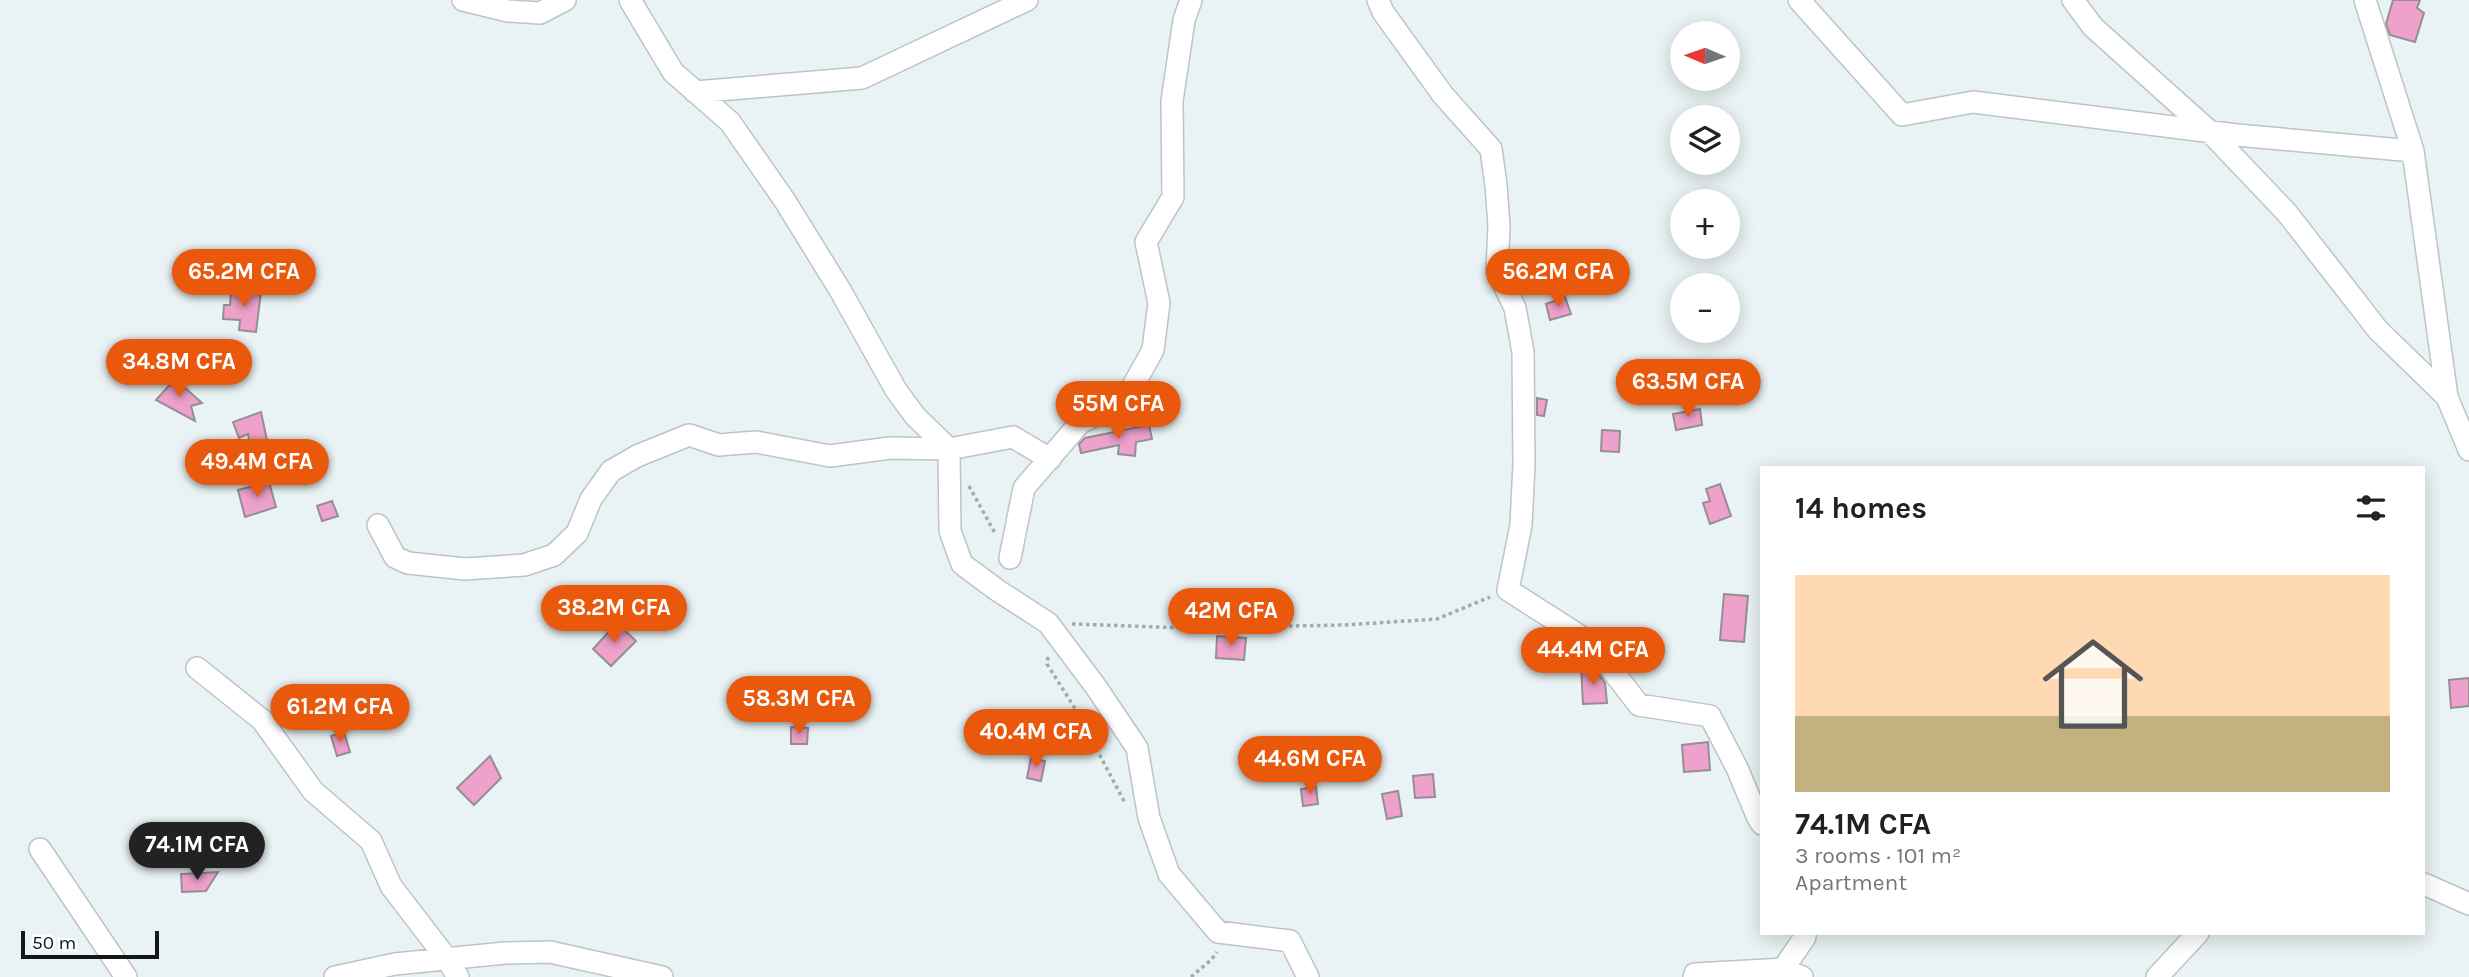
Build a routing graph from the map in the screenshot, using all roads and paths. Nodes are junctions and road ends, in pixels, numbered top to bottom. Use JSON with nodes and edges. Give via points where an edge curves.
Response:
{"nodes":[{"id":1,"x":463,"y":0,"type":"edge"},
{"id":2,"x":565,"y":0,"type":"edge"},
{"id":3,"x":630,"y":0,"type":"edge"},
{"id":4,"x":1027,"y":0,"type":"edge"},
{"id":5,"x":1191,"y":0,"type":"edge"},
{"id":6,"x":1378,"y":0,"type":"edge"},
{"id":7,"x":1799,"y":0,"type":"edge"},
{"id":8,"x":2073,"y":0,"type":"edge"},
{"id":9,"x":2365,"y":0,"type":"edge"},
{"id":10,"x":695,"y":92,"type":"junction"},
{"id":11,"x":2209,"y":131,"type":"junction"},
{"id":12,"x":2413,"y":151,"type":"junction"},
{"id":13,"x":2447,"y":397,"type":"junction"},
{"id":14,"x":950,"y":449,"type":"junction"},
{"id":15,"x":2469,"y":450,"type":"edge"},
{"id":16,"x":1050,"y":459,"type":"junction"},
{"id":17,"x":967,"y":482,"type":"dead end"},
{"id":18,"x":377,"y":525,"type":"dead end"},
{"id":19,"x":1010,"y":558,"type":"joint"},
{"id":20,"x":1508,"y":590,"type":"junction"},
{"id":21,"x":1048,"y":624,"type":"junction"},
{"id":22,"x":197,"y":668,"type":"dead end"},
{"id":23,"x":1132,"y":814,"type":"dead end"},
{"id":24,"x":1760,"y":821,"type":"edge"},
{"id":25,"x":40,"y":849,"type":"dead end"},
{"id":26,"x":2425,"y":884,"type":"edge"},
{"id":27,"x":2469,"y":904,"type":"edge"},
{"id":28,"x":1229,"y":934,"type":"junction"},
{"id":29,"x":1805,"y":935,"type":"edge"},
{"id":30,"x":2196,"y":935,"type":"edge"},
{"id":31,"x":453,"y":968,"type":"edge"},
{"id":32,"x":1792,"y":973,"type":"edge"},
{"id":33,"x":125,"y":977,"type":"edge"},
{"id":34,"x":335,"y":977,"type":"edge"},
{"id":35,"x":662,"y":977,"type":"edge"},
{"id":36,"x":1191,"y":977,"type":"edge"},
{"id":37,"x":1308,"y":977,"type":"edge"},
{"id":38,"x":1694,"y":977,"type":"edge"},
{"id":39,"x":2157,"y":977,"type":"edge"}],
"edges":[{"from":1,"to":2,"type":"street","via":[[508,11],[540,12]]},
{"from":3,"to":10,"type":"street","via":[[673,72]]},
{"from":4,"to":10,"type":"street","via":[[862,78]]},
{"from":5,"to":16,"type":"street","via":[[1172,101],[1174,197],[1146,242],[1159,303],[1153,350],[1125,400],[1080,424]]},
{"from":6,"to":20,"type":"street","via":[[1443,95],[1490,149],[1499,226],[1497,270],[1515,308],[1523,352],[1521,525]]},
{"from":7,"to":11,"type":"street","via":[[1902,115],[1973,103]]},
{"from":8,"to":11,"type":"street","via":[[2093,27]]},
{"from":9,"to":12,"type":"street"},
{"from":10,"to":14,"type":"street","via":[[730,122],[785,201],[896,390],[915,416]]},
{"from":11,"to":12,"type":"street"},
{"from":11,"to":13,"type":"street","via":[[2287,213],[2378,330]]},
{"from":12,"to":13,"type":"street"},
{"from":13,"to":15,"type":"street"},
{"from":14,"to":16,"type":"street","via":[[1013,437]]},
{"from":14,"to":18,"type":"street","via":[[890,448],[830,456],[756,442],[719,445],[689,435],[611,471],[591,499],[577,533],[554,555],[524,565],[465,569],[408,563],[395,556]]},
{"from":14,"to":21,"type":"street","via":[[950,531],[962,564]]},
{"from":16,"to":19,"type":"street","via":[[1024,488]]},
{"from":17,"to":19,"type":"path"},
{"from":20,"to":21,"type":"path","via":[[1437,619],[1187,628]]},
{"from":20,"to":24,"type":"street","via":[[1591,643],[1639,705],[1710,716]]},
{"from":21,"to":23,"type":"path","via":[[1047,664]]},
{"from":21,"to":28,"type":"street","via":[[1137,748],[1149,818],[1169,874],[1218,932]]},
{"from":22,"to":31,"type":"street","via":[[262,720],[313,790],[371,841],[391,886]]},
{"from":25,"to":33,"type":"street"},
{"from":26,"to":27,"type":"street"},
{"from":28,"to":36,"type":"path","via":[[1212,959]]},
{"from":28,"to":37,"type":"street","via":[[1290,942]]},
{"from":29,"to":32,"type":"street"},
{"from":30,"to":39,"type":"street"},
{"from":31,"to":34,"type":"street","via":[[395,964]]},
{"from":31,"to":35,"type":"street","via":[[505,953],[550,953]]},
{"from":32,"to":38,"type":"street"}]}
